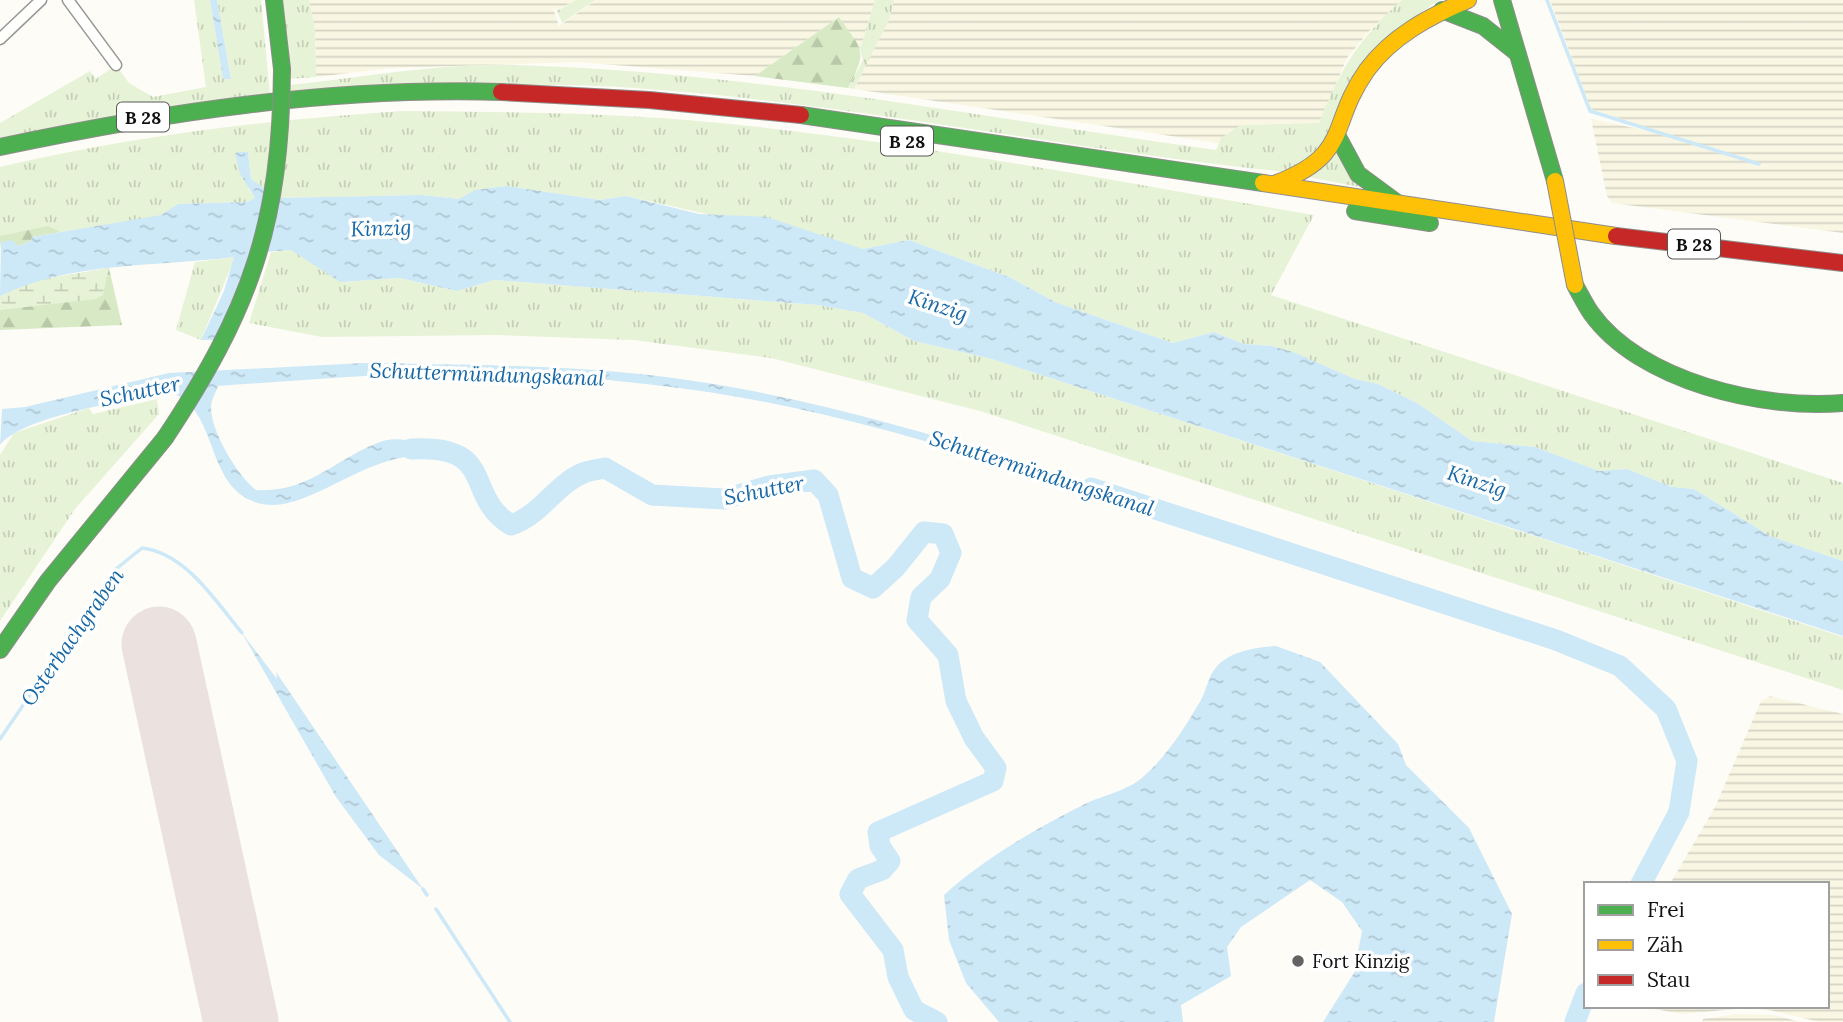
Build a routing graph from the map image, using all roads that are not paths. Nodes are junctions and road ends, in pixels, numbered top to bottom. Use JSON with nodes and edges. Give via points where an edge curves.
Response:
{"nodes":[{"id":1,"x":41,"y":0,"type":"edge"},
{"id":2,"x":68,"y":0,"type":"edge"},
{"id":3,"x":274,"y":0,"type":"edge"},
{"id":4,"x":1468,"y":0,"type":"edge"},
{"id":5,"x":1502,"y":0,"type":"edge"},
{"id":6,"x":1446,"y":5,"type":"edge"},
{"id":7,"x":0,"y":39,"type":"edge"},
{"id":8,"x":1518,"y":54,"type":"junction"},
{"id":9,"x":116,"y":65,"type":"dead end"},
{"id":10,"x":1338,"y":137,"type":"junction"},
{"id":11,"x":0,"y":147,"type":"edge"},
{"id":12,"x":0,"y":160,"type":"edge"},
{"id":13,"x":1272,"y":185,"type":"junction"},
{"id":14,"x":1398,"y":203,"type":"junction"},
{"id":15,"x":1843,"y":263,"type":"edge"},
{"id":16,"x":1824,"y":270,"type":"junction"},
{"id":17,"x":1843,"y":272,"type":"edge"},
{"id":18,"x":1843,"y":279,"type":"edge"},
{"id":19,"x":1843,"y":403,"type":"edge"},
{"id":20,"x":0,"y":650,"type":"edge"}],
"edges":[{"from":1,"to":7,"type":"street"},
{"from":2,"to":9,"type":"street"},
{"from":3,"to":20,"type":"main road","bridge":true,"via":[[282,69],[281,145],[276,188],[253,279],[219,355],[165,438],[48,582]]},
{"from":4,"to":6,"type":"main road"},
{"from":5,"to":8,"type":"main road"},
{"from":6,"to":8,"type":"main road","via":[[1486,26]]},
{"from":6,"to":10,"type":"main road","via":[[1410,29],[1373,64],[1350,100]]},
{"from":8,"to":19,"type":"main road","bridge":true,"via":[[1555,181],[1583,306],[1619,344],[1705,386],[1787,405]]},
{"from":10,"to":13,"type":"main road","via":[[1316,167]]},
{"from":10,"to":14,"type":"main road","via":[[1358,174]]},
{"from":11,"to":13,"type":"main road","number":"B 28","via":[[155,115],[289,99],[396,92],[563,93],[830,116]]},
{"from":12,"to":16,"type":"main road","number":"B 28","via":[[159,129],[293,111],[400,104],[565,104],[831,129],[1465,229]]},
{"from":13,"to":14,"type":"main road","number":"B 28"},
{"from":14,"to":15,"type":"main road","number":"B 28"},
{"from":16,"to":17,"type":"main road","number":"B 28"},
{"from":16,"to":18,"type":"main road"}]}
